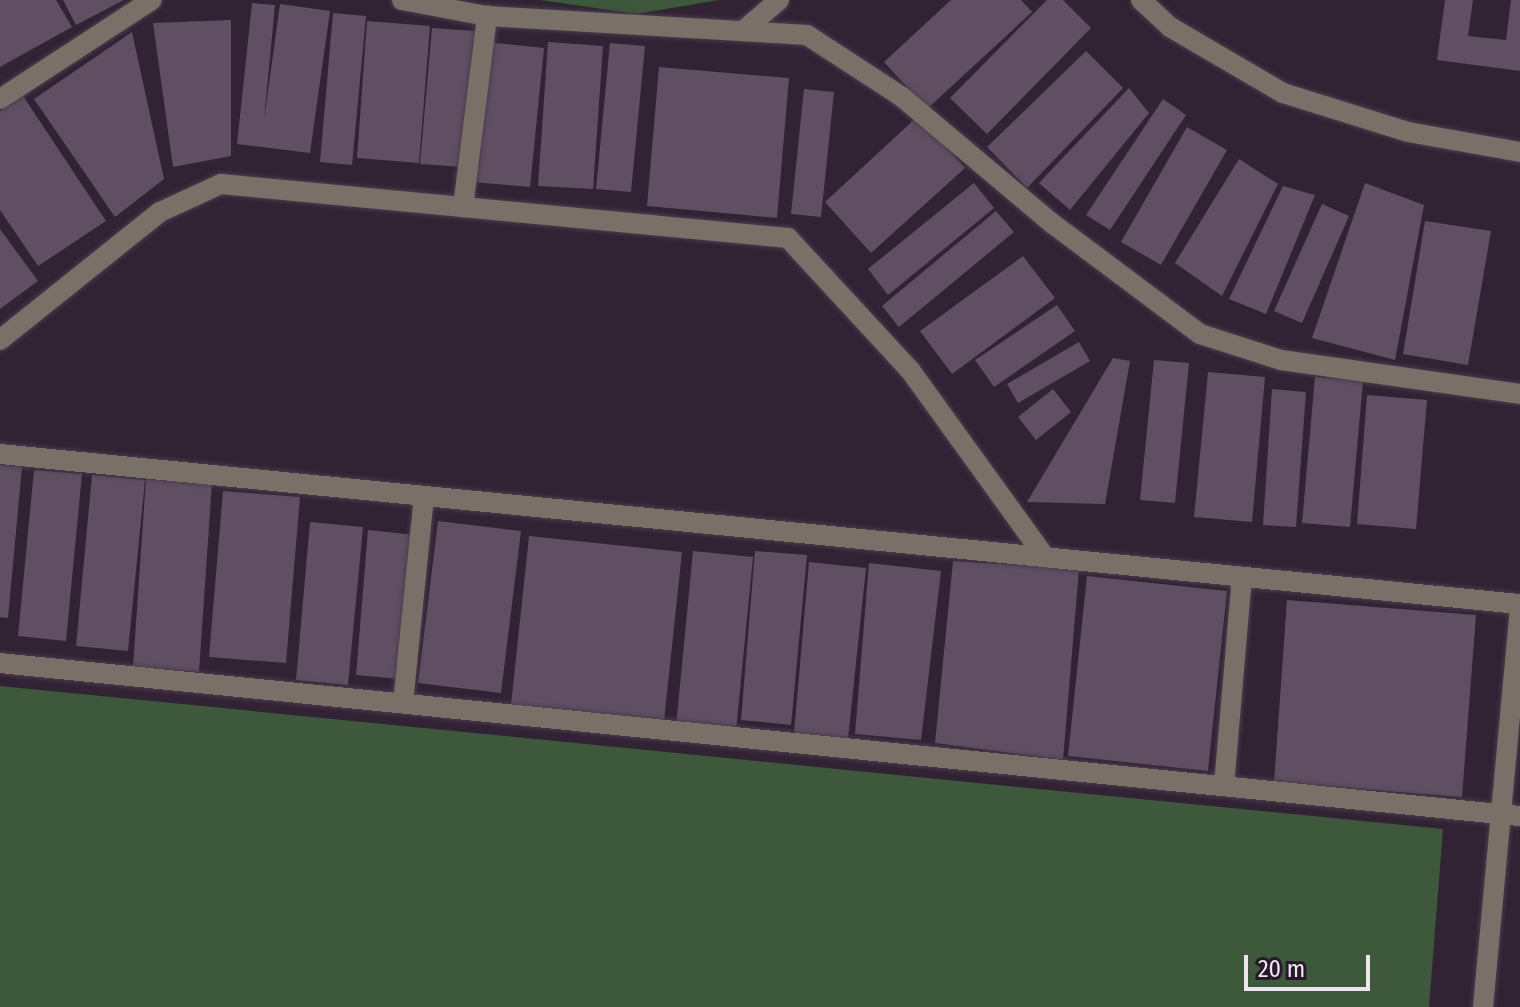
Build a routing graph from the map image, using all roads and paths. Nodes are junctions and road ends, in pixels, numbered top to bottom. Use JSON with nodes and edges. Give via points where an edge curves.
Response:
{"nodes":[{"id":1,"x":152,"y":0,"type":"edge"},
{"id":2,"x":402,"y":0,"type":"edge"},
{"id":3,"x":779,"y":0,"type":"edge"},
{"id":4,"x":1141,"y":0,"type":"edge"},
{"id":5,"x":487,"y":16,"type":"junction"},
{"id":6,"x":744,"y":30,"type":"junction"},
{"id":7,"x":0,"y":99,"type":"edge"},
{"id":8,"x":1520,"y":152,"type":"edge"},
{"id":9,"x":463,"y":207,"type":"junction"},
{"id":10,"x":0,"y":340,"type":"edge"},
{"id":11,"x":1520,"y":394,"type":"edge"},
{"id":12,"x":0,"y":454,"type":"edge"},
{"id":13,"x":424,"y":496,"type":"junction"},
{"id":14,"x":1045,"y":557,"type":"junction"},
{"id":15,"x":1242,"y":577,"type":"junction"},
{"id":16,"x":1520,"y":606,"type":"edge"},
{"id":17,"x":0,"y":663,"type":"edge"},
{"id":18,"x":403,"y":703,"type":"junction"},
{"id":19,"x":1224,"y":786,"type":"junction"},
{"id":20,"x":1511,"y":815,"type":"edge"},
{"id":21,"x":1483,"y":1007,"type":"edge"}],
"edges":[{"from":1,"to":7,"type":"street"},
{"from":2,"to":5,"type":"street"},
{"from":3,"to":6,"type":"street"},
{"from":4,"to":8,"type":"street","via":[[1170,27],[1283,93],[1408,132]]},
{"from":5,"to":6,"type":"street"},
{"from":5,"to":9,"type":"street"},
{"from":6,"to":11,"type":"street","via":[[807,35],[842,52],[1200,334],[1281,360]]},
{"from":9,"to":10,"type":"street","via":[[221,184],[160,212]]},
{"from":9,"to":14,"type":"street","via":[[788,238],[910,370]]},
{"from":12,"to":13,"type":"street"},
{"from":13,"to":14,"type":"street"},
{"from":13,"to":18,"type":"street"},
{"from":14,"to":15,"type":"street"},
{"from":15,"to":16,"type":"street"},
{"from":15,"to":19,"type":"street"},
{"from":16,"to":20,"type":"street"},
{"from":17,"to":18,"type":"street"},
{"from":18,"to":19,"type":"street"},
{"from":19,"to":20,"type":"street"},
{"from":20,"to":21,"type":"street"}]}
